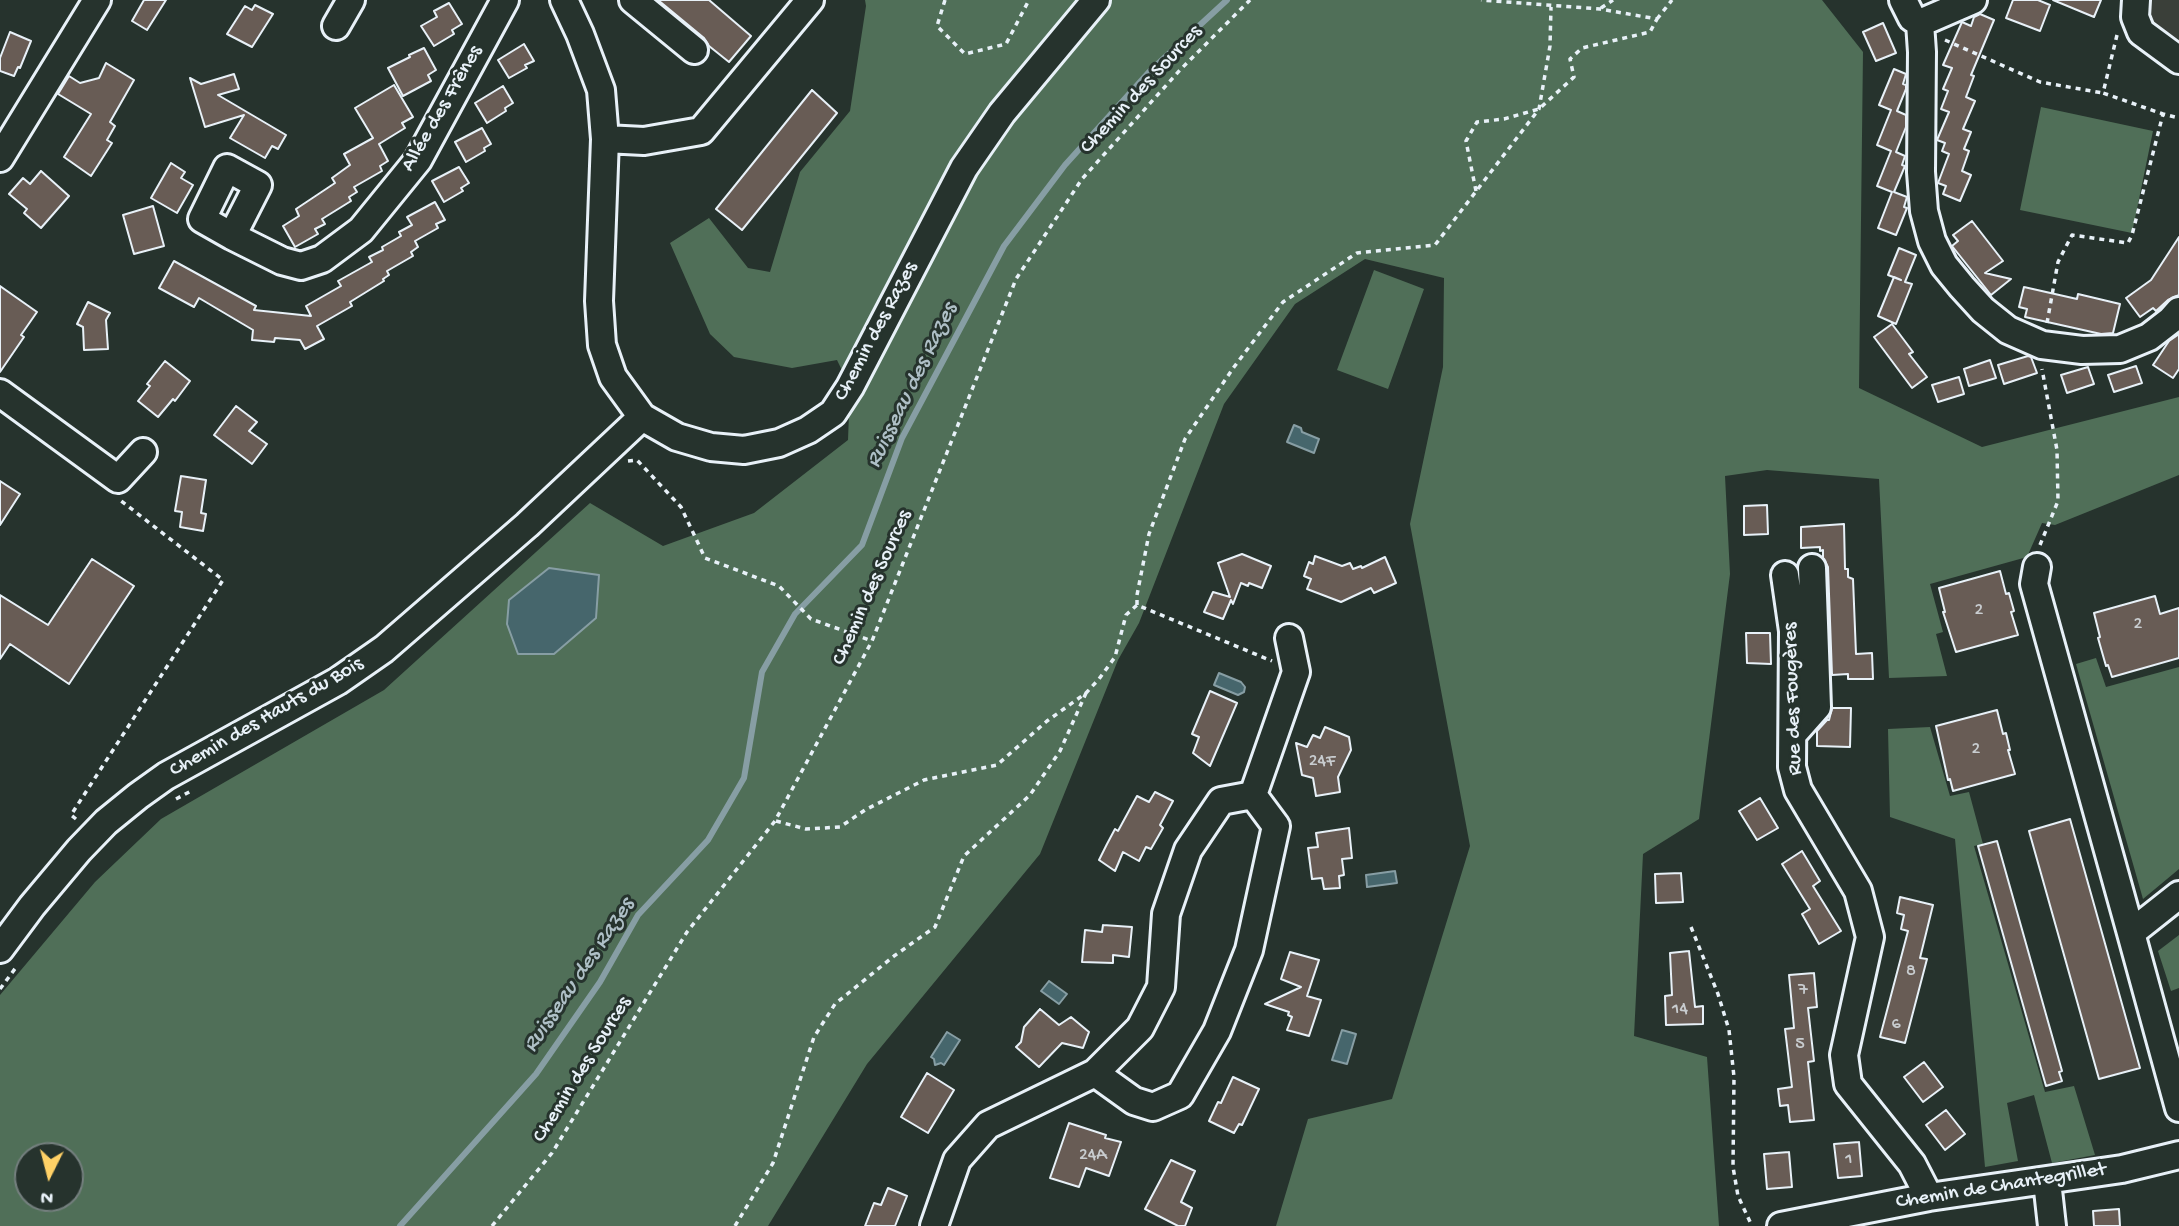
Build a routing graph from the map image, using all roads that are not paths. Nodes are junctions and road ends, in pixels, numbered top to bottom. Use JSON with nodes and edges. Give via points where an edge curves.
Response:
{"nodes":[{"id":1,"x":97,"y":0,"type":"edge"},
{"id":2,"x":351,"y":0,"type":"edge"},
{"id":3,"x":505,"y":0,"type":"edge"},
{"id":4,"x":564,"y":0,"type":"edge"},
{"id":5,"x":634,"y":0,"type":"edge"},
{"id":6,"x":810,"y":0,"type":"edge"},
{"id":7,"x":1096,"y":0,"type":"edge"},
{"id":8,"x":1903,"y":0,"type":"edge"},
{"id":9,"x":1973,"y":0,"type":"edge"},
{"id":10,"x":2136,"y":9,"type":"edge"},
{"id":11,"x":1920,"y":23,"type":"junction"},
{"id":12,"x":336,"y":26,"type":"dead end"},
{"id":13,"x":694,"y":50,"type":"dead end"},
{"id":14,"x":2179,"y":60,"type":"edge"},
{"id":15,"x":605,"y":139,"type":"junction"},
{"id":16,"x":0,"y":158,"type":"edge"},
{"id":17,"x":232,"y":236,"type":"dead end"},
{"id":18,"x":2179,"y":311,"type":"edge"},
{"id":19,"x":0,"y":393,"type":"edge"},
{"id":20,"x":642,"y":417,"type":"junction"},
{"id":21,"x":143,"y":452,"type":"dead end"},
{"id":22,"x":2037,"y":567,"type":"dead end"},
{"id":23,"x":1812,"y":568,"type":"dead end"},
{"id":24,"x":1785,"y":575,"type":"dead end"},
{"id":25,"x":1289,"y":638,"type":"dead end"},
{"id":26,"x":1794,"y":733,"type":"junction"},
{"id":27,"x":1253,"y":795,"type":"junction"},
{"id":28,"x":2179,"y":895,"type":"edge"},
{"id":29,"x":2131,"y":933,"type":"junction"},
{"id":30,"x":11,"y":953,"type":"edge"},
{"id":31,"x":1095,"y":1073,"type":"junction"},
{"id":32,"x":2179,"y":1108,"type":"edge"},
{"id":33,"x":2179,"y":1156,"type":"edge"},
{"id":34,"x":2047,"y":1181,"type":"junction"},
{"id":35,"x":1929,"y":1197,"type":"junction"},
{"id":36,"x":934,"y":1226,"type":"edge"},
{"id":37,"x":1781,"y":1226,"type":"edge"},
{"id":38,"x":2052,"y":1226,"type":"edge"}],
"edges":[{"from":1,"to":16,"type":"street"},
{"from":2,"to":12,"type":"street"},
{"from":3,"to":17,"type":"street","name":"Allée des Frênes","via":[[418,160],[361,230],[322,259],[301,265],[282,261]]},
{"from":4,"to":15,"type":"street","name":"Chemin des Razes","via":[[601,90]]},
{"from":5,"to":13,"type":"street"},
{"from":6,"to":15,"type":"street","via":[[701,131],[644,141]]},
{"from":7,"to":20,"type":"street","name":"Chemin des Razes","via":[[1002,113],[964,168],[833,413],[779,443],[744,450],[677,437]]},
{"from":8,"to":11,"type":"street"},
{"from":9,"to":11,"type":"street"},
{"from":10,"to":14,"type":"street","via":[[2141,32]]},
{"from":11,"to":18,"type":"street","via":[[1923,211],[1944,265],[1983,310],[2008,330],[2042,345],[2081,349],[2120,349],[2149,337]]},
{"from":15,"to":20,"type":"street","name":"Chemin des Razes","via":[[599,300],[602,345],[613,377]]},
{"from":19,"to":21,"type":"street","via":[[118,479]]},
{"from":20,"to":30,"type":"street","name":"Chemin des Hauts du Bois","via":[[527,526],[384,649],[338,681],[138,796],[102,827],[47,887]]},
{"from":22,"to":29,"type":"street","via":[[2034,584]]},
{"from":23,"to":26,"type":"street","via":[[1817,707]]},
{"from":24,"to":26,"type":"street","name":"Rue des Fougères","via":[[1793,631]]},
{"from":25,"to":27,"type":"street","via":[[1296,671]]},
{"from":26,"to":35,"type":"street","name":"Rue des Fougères","via":[[1792,767],[1798,790],[1858,891],[1870,937],[1844,1055],[1848,1084],[1912,1164]]},
{"from":27,"to":31,"type":"street","via":[[1221,801],[1188,850],[1166,914],[1161,987],[1140,1028]]},
{"from":27,"to":31,"type":"street","via":[[1276,826],[1249,950],[1217,1031],[1180,1095],[1153,1107],[1134,1101]]},
{"from":28,"to":29,"type":"street"},
{"from":29,"to":32,"type":"street"},
{"from":31,"to":36,"type":"street","via":[[988,1125],[957,1160]]},
{"from":33,"to":34,"type":"street","name":"Chemin de Chantegrillet"},
{"from":34,"to":35,"type":"street","name":"Chemin de Chantegrillet"},
{"from":34,"to":38,"type":"street"},
{"from":35,"to":37,"type":"street","name":"Chemin de Chantegrillet"}]}
